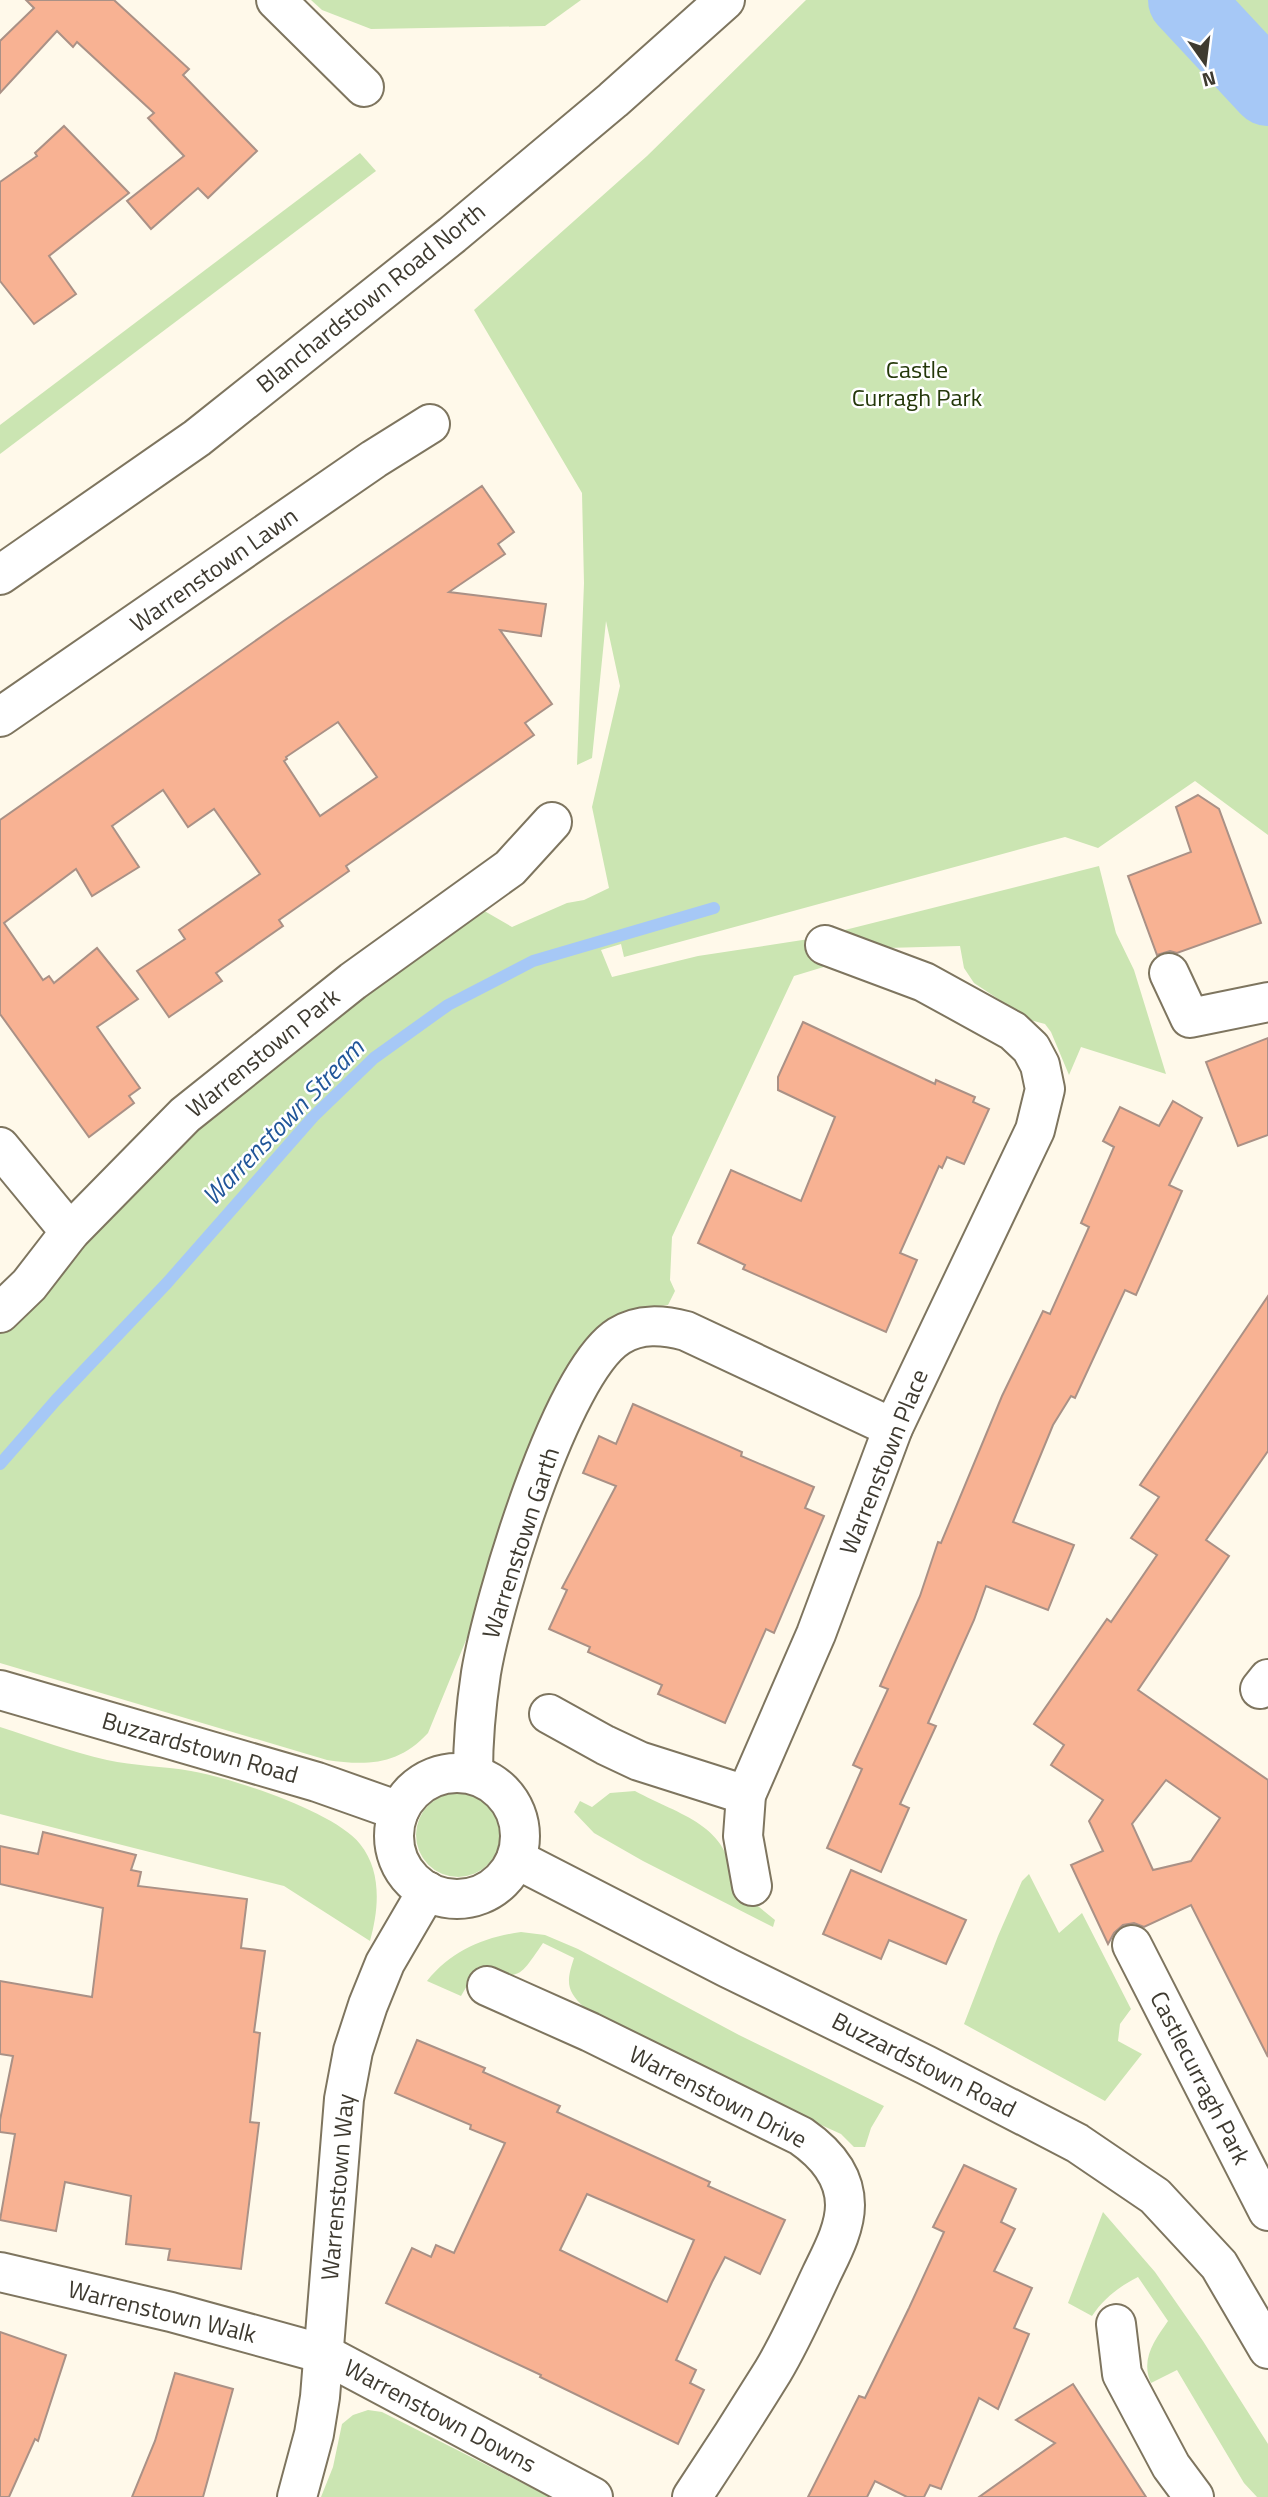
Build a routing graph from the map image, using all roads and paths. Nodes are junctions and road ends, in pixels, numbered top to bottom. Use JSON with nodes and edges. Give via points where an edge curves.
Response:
{"nodes":[{"id":1,"x":276,"y":0,"type":"edge"},
{"id":2,"x":725,"y":0,"type":"edge"},
{"id":3,"x":364,"y":87,"type":"dead end"},
{"id":4,"x":430,"y":424,"type":"dead end"},
{"id":5,"x":0,"y":575,"type":"edge"},
{"id":6,"x":0,"y":718,"type":"edge"},
{"id":7,"x":552,"y":822,"type":"dead end"},
{"id":8,"x":825,"y":945,"type":"dead end"},
{"id":9,"x":1170,"y":973,"type":"dead end"},
{"id":10,"x":1268,"y":1002,"type":"edge"},
{"id":11,"x":0,"y":1147,"type":"edge"},
{"id":12,"x":69,"y":1231,"type":"junction"},
{"id":13,"x":0,"y":1312,"type":"edge"},
{"id":14,"x":893,"y":1428,"type":"junction"},
{"id":15,"x":0,"y":1690,"type":"edge"},
{"id":16,"x":549,"y":1714,"type":"dead end"},
{"id":17,"x":472,"y":1774,"type":"junction"},
{"id":18,"x":746,"y":1795,"type":"junction"},
{"id":19,"x":399,"y":1811,"type":"junction"},
{"id":20,"x":516,"y":1859,"type":"junction"},
{"id":21,"x":752,"y":1886,"type":"dead end"},
{"id":22,"x":427,"y":1891,"type":"junction"},
{"id":23,"x":1132,"y":1945,"type":"dead end"},
{"id":24,"x":486,"y":1986,"type":"dead end"},
{"id":25,"x":1268,"y":2211,"type":"edge"},
{"id":26,"x":0,"y":2273,"type":"edge"},
{"id":27,"x":1116,"y":2324,"type":"dead end"},
{"id":28,"x":1268,"y":2349,"type":"edge"},
{"id":29,"x":324,"y":2354,"type":"junction"},
{"id":30,"x":297,"y":2497,"type":"edge"},
{"id":31,"x":593,"y":2497,"type":"edge"},
{"id":32,"x":692,"y":2497,"type":"edge"},
{"id":33,"x":1194,"y":2497,"type":"edge"}],
"edges":[{"from":1,"to":3,"type":"street"},
{"from":2,"to":5,"type":"street","name":"Blanchardstown Road North","via":[[452,235],[197,438]]},
{"from":4,"to":6,"type":"street","name":"Warrenstown Lawn"},
{"from":7,"to":12,"type":"street","name":"Warrenstown Park","via":[[510,867],[353,981],[185,1115]]},
{"from":8,"to":14,"type":"street","name":"Warrenstown Place","via":[[924,982],[1013,1031],[1031,1048],[1045,1089],[1035,1130]]},
{"from":9,"to":10,"type":"street","via":[[1190,1018]]},
{"from":11,"to":12,"type":"street"},
{"from":12,"to":13,"type":"street","name":"Warrenstown Park","via":[[29,1284]]},
{"from":14,"to":17,"type":"street","name":"Warrenstown Garth","via":[[686,1331],[661,1325],[618,1336],[585,1374],[532,1492],[481,1673]]},
{"from":14,"to":18,"type":"street","name":"Warrenstown Place","via":[[816,1634]]},
{"from":15,"to":19,"type":"street","name":"Buzzardstown Road","via":[[317,1782]]},
{"from":16,"to":18,"type":"street","via":[[639,1761]]},
{"from":17,"to":19,"type":"street","via":[[455,1772],[421,1783]]},
{"from":17,"to":20,"type":"street","via":[[492,1783],[513,1807],[521,1838]]},
{"from":18,"to":21,"type":"street","name":"Warrenstown Place","via":[[743,1836]]},
{"from":19,"to":22,"type":"street","via":[[394,1829],[401,1865]]},
{"from":20,"to":22,"type":"street","via":[[505,1877],[488,1891],[468,1898],[447,1898]]},
{"from":20,"to":28,"type":"street","name":"Buzzardstown Road","via":[[1077,2143],[1155,2196],[1219,2265]]},
{"from":22,"to":29,"type":"street","name":"Warrenstown Way","via":[[385,1963],[353,2051],[343,2111]]},
{"from":23,"to":25,"type":"street","name":"Castlecurragh Park"},
{"from":24,"to":32,"type":"street","name":"Warrenstown Drive","via":[[801,2136],[829,2159],[843,2187],[845,2206],[835,2245],[795,2329],[775,2369]]},
{"from":26,"to":29,"type":"street","name":"Warrenstown Walk","via":[[171,2312]]},
{"from":27,"to":33,"type":"street","via":[[1122,2374],[1171,2466]]},
{"from":29,"to":30,"type":"street","name":"Warrenstown Way","via":[[314,2434]]},
{"from":29,"to":31,"type":"street","name":"Warrenstown Downs"}]}
